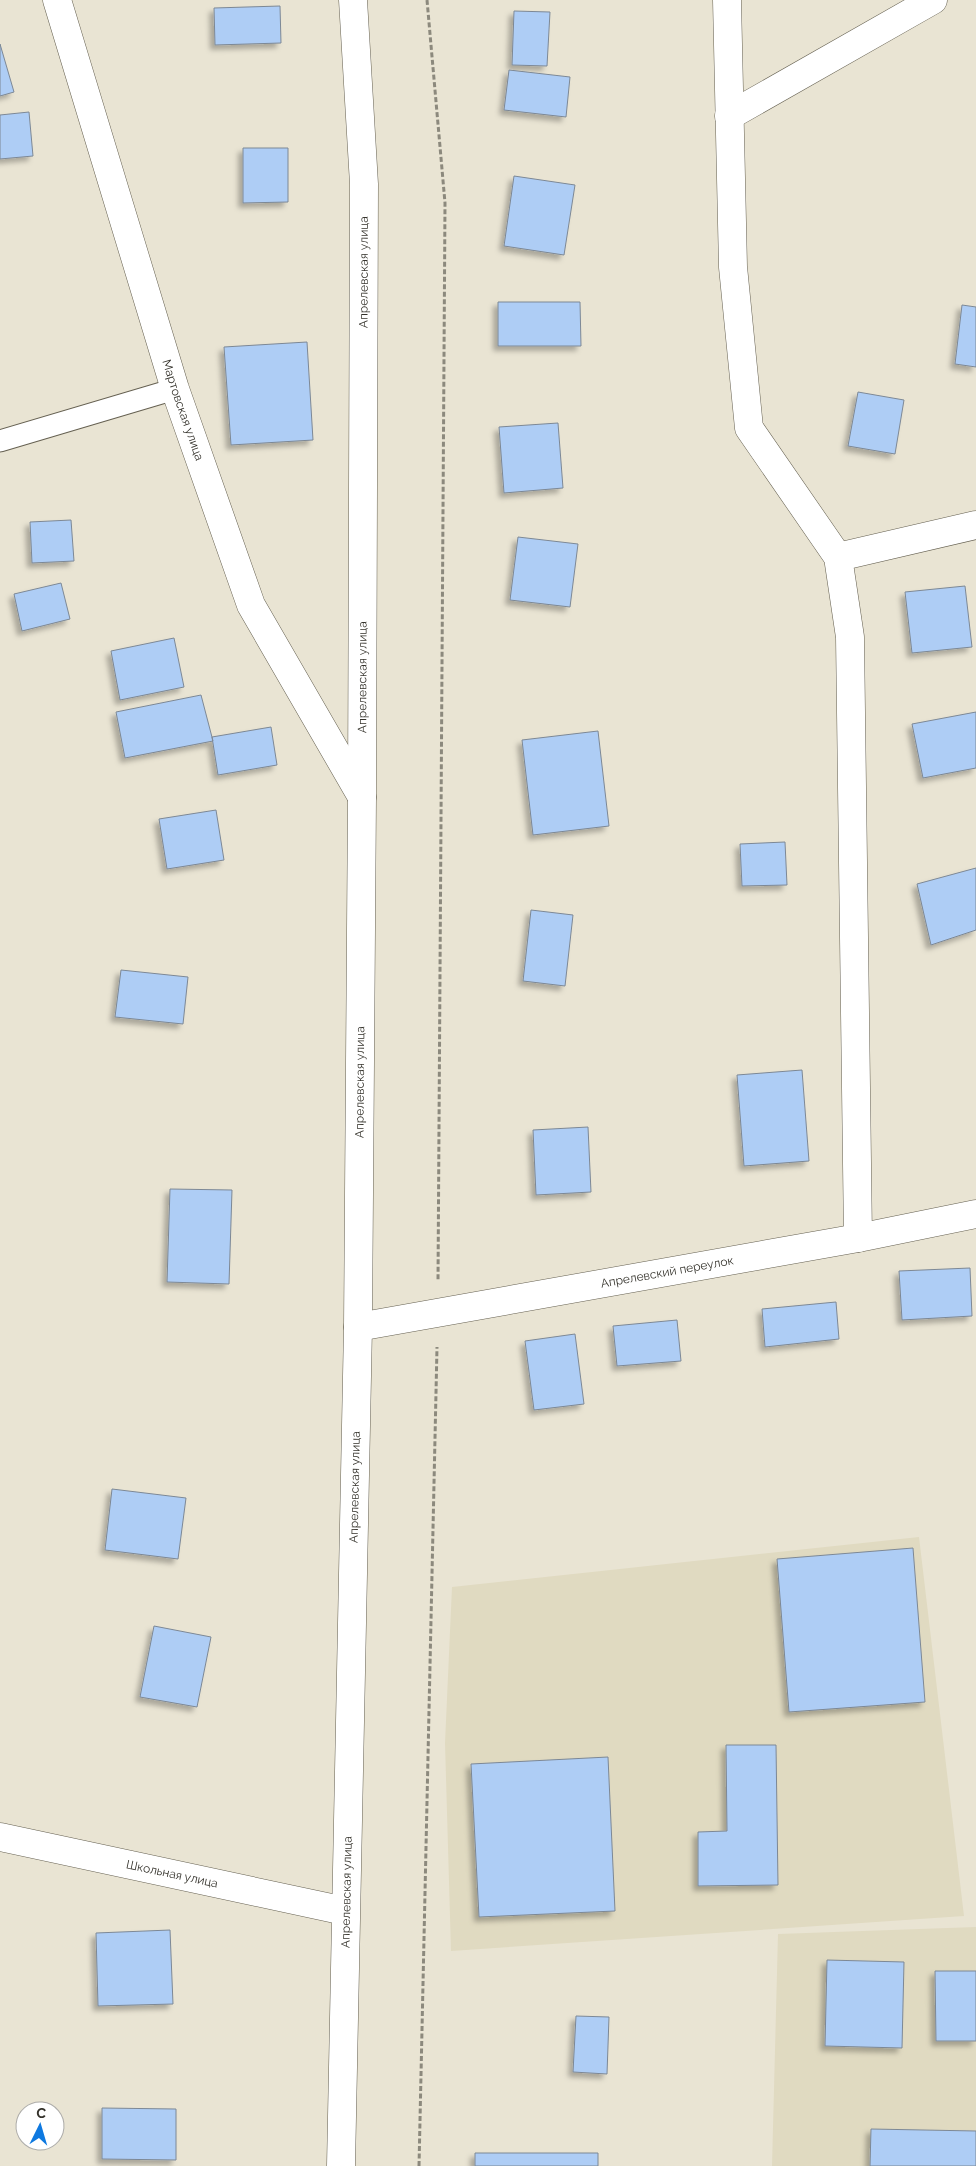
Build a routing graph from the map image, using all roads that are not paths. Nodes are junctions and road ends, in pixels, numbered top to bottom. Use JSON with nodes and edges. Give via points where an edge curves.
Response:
{"nodes":[{"id":1,"x":57,"y":0,"type":"edge"},
{"id":2,"x":353,"y":0,"type":"edge"},
{"id":3,"x":726,"y":0,"type":"edge"},
{"id":4,"x":933,"y":0,"type":"edge"},
{"id":5,"x":729,"y":116,"type":"junction"},
{"id":6,"x":175,"y":389,"type":"junction"},
{"id":7,"x":0,"y":441,"type":"edge"},
{"id":8,"x":976,"y":525,"type":"edge"},
{"id":9,"x":838,"y":557,"type":"junction"},
{"id":10,"x":362,"y":797,"type":"junction"},
{"id":11,"x":976,"y":1214,"type":"edge"},
{"id":12,"x":858,"y":1238,"type":"junction"},
{"id":13,"x":358,"y":1327,"type":"junction"},
{"id":14,"x":0,"y":1837,"type":"edge"},
{"id":15,"x":344,"y":1911,"type":"junction"},
{"id":16,"x":341,"y":2166,"type":"edge"}],
"edges":[{"from":1,"to":6,"type":"street","name":"Мартовская улица"},
{"from":2,"to":10,"type":"street","name":"Апрелевская улица","via":[[364,184]]},
{"from":3,"to":5,"type":"street"},
{"from":4,"to":5,"type":"street"},
{"from":5,"to":9,"type":"street","via":[[733,267],[749,428]]},
{"from":6,"to":7,"type":"lane"},
{"from":6,"to":10,"type":"street","name":"Мартовская улица","via":[[251,605]]},
{"from":8,"to":9,"type":"street"},
{"from":9,"to":12,"type":"street","via":[[850,638]]},
{"from":10,"to":13,"type":"street","name":"Апрелевская улица"},
{"from":11,"to":12,"type":"street","name":"Апрелевский переулок"},
{"from":12,"to":13,"type":"street","name":"Апрелевский переулок"},
{"from":13,"to":15,"type":"street","name":"Апрелевская улица"},
{"from":14,"to":15,"type":"street","name":"Школьная улица"},
{"from":15,"to":16,"type":"street","name":"Апрелевская улица"}]}
